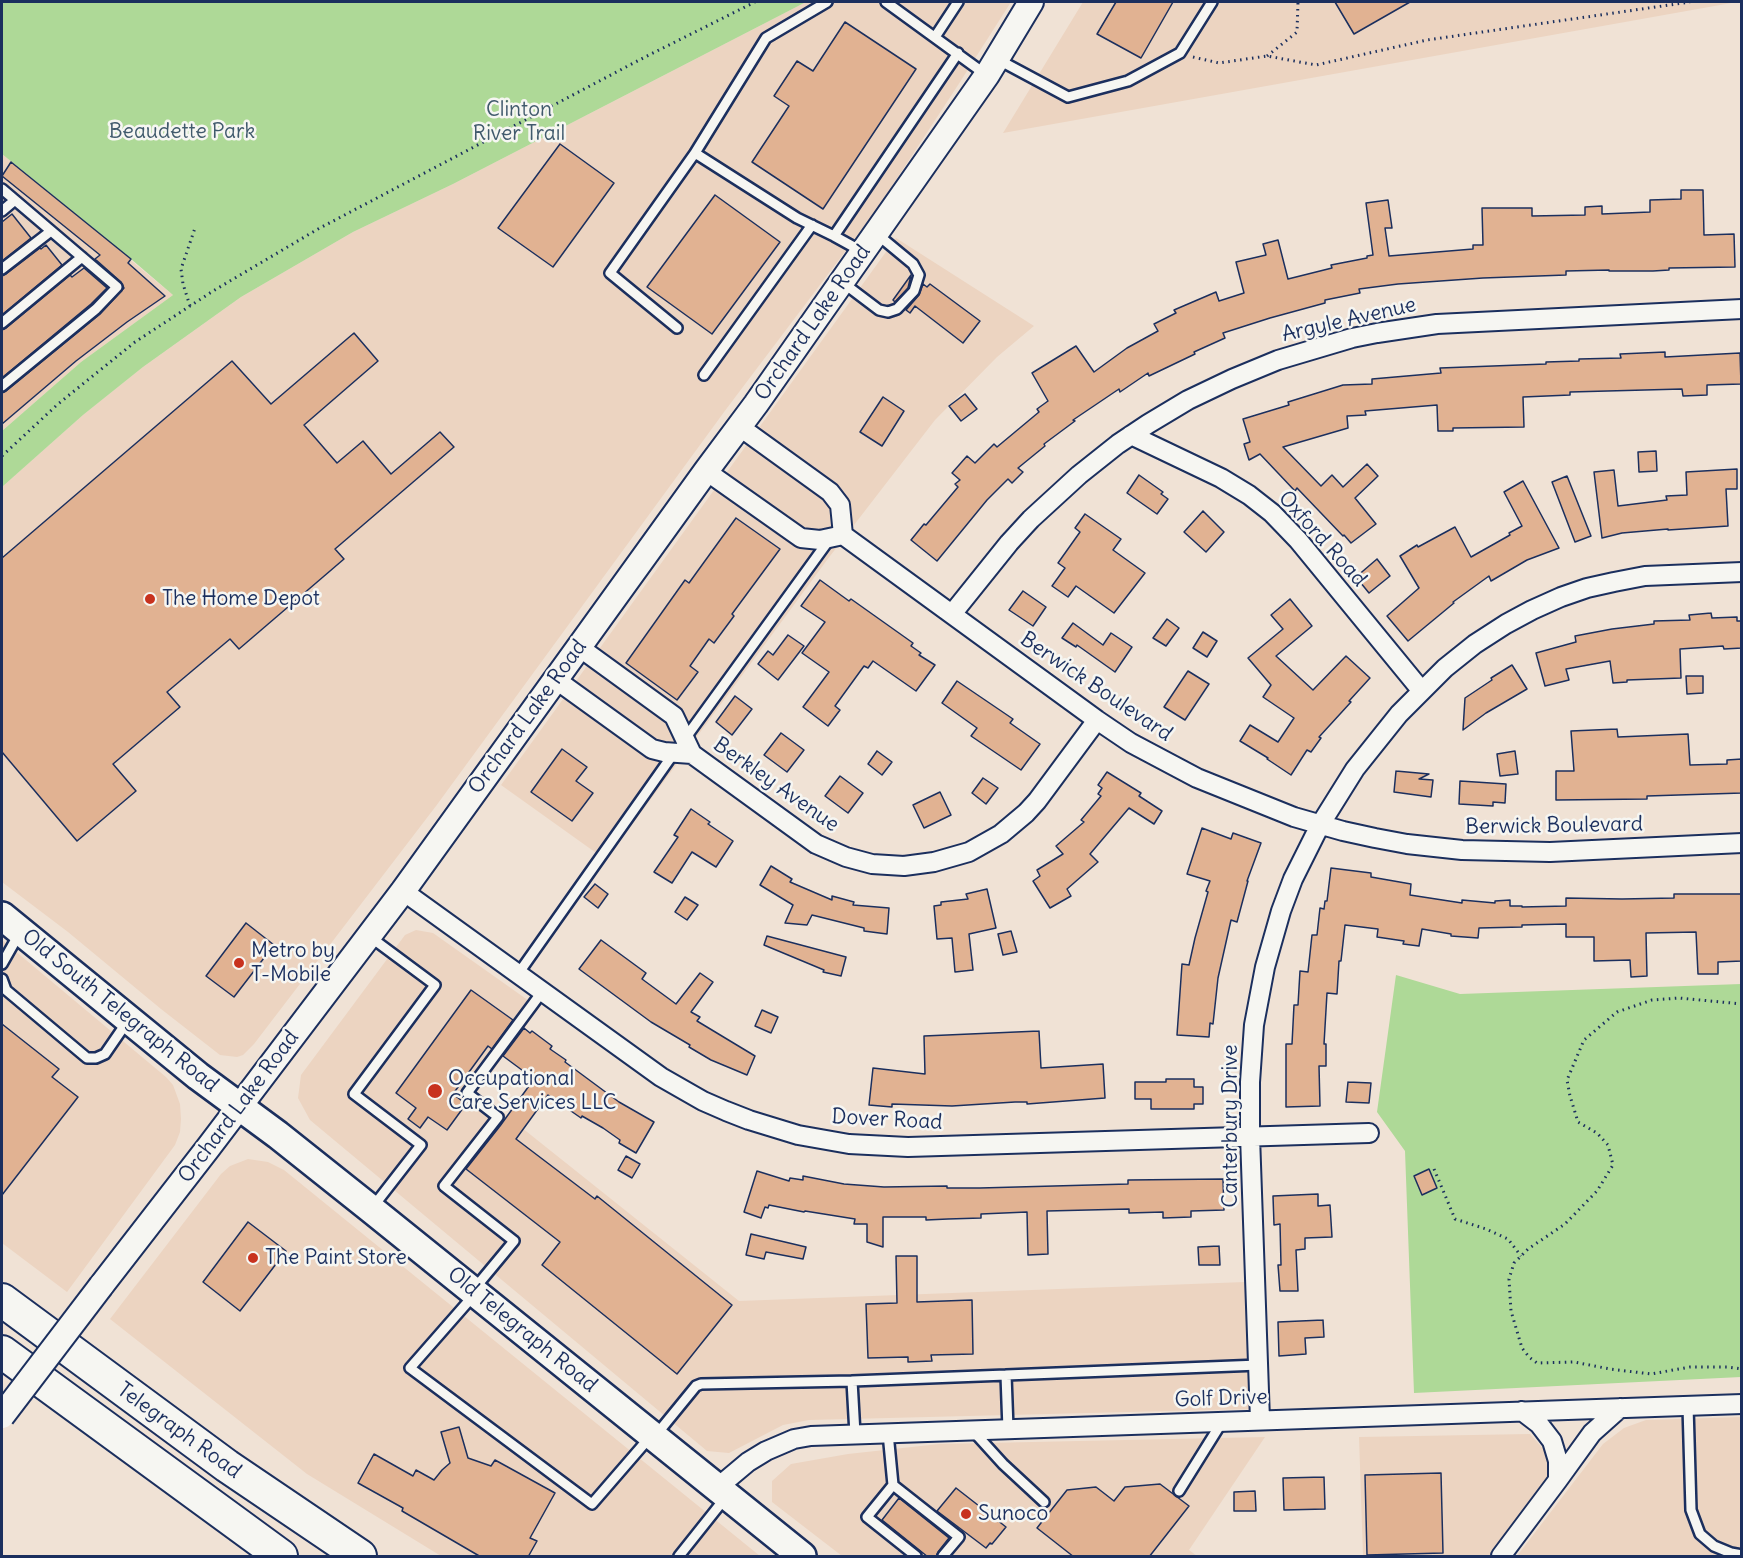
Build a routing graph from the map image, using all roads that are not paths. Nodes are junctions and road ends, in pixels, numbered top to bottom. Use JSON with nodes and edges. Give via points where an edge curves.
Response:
{"nodes":[{"id":1,"x":827,"y":2,"type":"edge"},
{"id":2,"x":885,"y":2,"type":"edge"},
{"id":3,"x":958,"y":2,"type":"edge"},
{"id":4,"x":1031,"y":2,"type":"edge"},
{"id":5,"x":1212,"y":2,"type":"edge"},
{"id":6,"x":935,"y":37,"type":"junction"},
{"id":7,"x":958,"y":53,"type":"junction"},
{"id":8,"x":992,"y":67,"type":"junction"},
{"id":9,"x":694,"y":153,"type":"junction"},
{"id":10,"x":2,"y":189,"type":"edge"},
{"id":11,"x":15,"y":200,"type":"junction"},
{"id":12,"x":2,"y":211,"type":"edge"},
{"id":13,"x":812,"y":225,"type":"junction"},
{"id":14,"x":51,"y":231,"type":"junction"},
{"id":15,"x":834,"y":236,"type":"junction"},
{"id":16,"x":869,"y":243,"type":"junction"},
{"id":17,"x":82,"y":257,"type":"junction"},
{"id":18,"x":2,"y":269,"type":"edge"},
{"id":19,"x":842,"y":282,"type":"junction"},
{"id":20,"x":1742,"y":309,"type":"edge"},
{"id":21,"x":2,"y":322,"type":"edge"},
{"id":22,"x":677,"y":328,"type":"dead end"},
{"id":23,"x":704,"y":375,"type":"dead end"},
{"id":24,"x":2,"y":386,"type":"edge"},
{"id":25,"x":740,"y":427,"type":"junction"},
{"id":26,"x":1131,"y":435,"type":"junction"},
{"id":27,"x":706,"y":471,"type":"junction"},
{"id":28,"x":836,"y":537,"type":"junction"},
{"id":29,"x":1742,"y":572,"type":"edge"},
{"id":30,"x":952,"y":614,"type":"junction"},
{"id":31,"x":579,"y":647,"type":"junction"},
{"id":32,"x":555,"y":679,"type":"junction"},
{"id":33,"x":1421,"y":690,"type":"junction"},
{"id":34,"x":1096,"y":720,"type":"junction"},
{"id":35,"x":684,"y":748,"type":"junction"},
{"id":36,"x":1320,"y":825,"type":"junction"},
{"id":37,"x":1742,"y":843,"type":"edge"},
{"id":38,"x":403,"y":891,"type":"junction"},
{"id":39,"x":11,"y":924,"type":"edge"},
{"id":40,"x":369,"y":936,"type":"junction"},
{"id":41,"x":2,"y":964,"type":"edge"},
{"id":42,"x":518,"y":974,"type":"junction"},
{"id":43,"x":2,"y":979,"type":"edge"},
{"id":44,"x":542,"y":992,"type":"junction"},
{"id":45,"x":128,"y":1020,"type":"junction"},
{"id":46,"x":240,"y":1106,"type":"junction"},
{"id":47,"x":1369,"y":1133,"type":"dead end"},
{"id":48,"x":1250,"y":1136,"type":"junction"},
{"id":49,"x":371,"y":1209,"type":"junction"},
{"id":50,"x":474,"y":1292,"type":"junction"},
{"id":51,"x":2,"y":1300,"type":"edge"},
{"id":52,"x":2,"y":1352,"type":"edge"},
{"id":53,"x":1259,"y":1365,"type":"junction"},
{"id":54,"x":1006,"y":1375,"type":"junction"},
{"id":55,"x":852,"y":1381,"type":"junction"},
{"id":56,"x":1742,"y":1404,"type":"edge"},
{"id":57,"x":1688,"y":1406,"type":"junction"},
{"id":58,"x":1620,"y":1408,"type":"junction"},
{"id":59,"x":1522,"y":1411,"type":"junction"},
{"id":60,"x":2,"y":1416,"type":"edge"},
{"id":61,"x":1260,"y":1420,"type":"junction"},
{"id":62,"x":1222,"y":1422,"type":"junction"},
{"id":63,"x":1008,"y":1429,"type":"junction"},
{"id":64,"x":972,"y":1430,"type":"junction"},
{"id":65,"x":888,"y":1433,"type":"junction"},
{"id":66,"x":855,"y":1434,"type":"junction"},
{"id":67,"x":653,"y":1436,"type":"junction"},
{"id":68,"x":1558,"y":1480,"type":"junction"},
{"id":69,"x":893,"y":1485,"type":"junction"},
{"id":70,"x":1179,"y":1491,"type":"dead end"},
{"id":71,"x":722,"y":1492,"type":"junction"},
{"id":72,"x":1044,"y":1502,"type":"dead end"},
{"id":73,"x":1742,"y":1555,"type":"edge"},
{"id":74,"x":679,"y":1556,"type":"edge"},
{"id":75,"x":281,"y":1557,"type":"edge"},
{"id":76,"x":360,"y":1557,"type":"edge"},
{"id":77,"x":802,"y":1557,"type":"edge"},
{"id":78,"x":915,"y":1557,"type":"edge"},
{"id":79,"x":944,"y":1557,"type":"edge"},
{"id":80,"x":1501,"y":1557,"type":"edge"}],
"edges":[{"from":1,"to":9,"type":"lane","via":[[766,38]]},
{"from":2,"to":6,"type":"lane"},
{"from":3,"to":6,"type":"lane"},
{"from":4,"to":8,"type":"main road","name":"Orchard Lake Road"},
{"from":5,"to":8,"type":"lane","via":[[1180,53],[1128,81],[1068,97]]},
{"from":6,"to":7,"type":"lane"},
{"from":7,"to":8,"type":"lane"},
{"from":7,"to":15,"type":"lane"},
{"from":8,"to":16,"type":"main road","name":"Orchard Lake Road"},
{"from":9,"to":13,"type":"lane"},
{"from":9,"to":22,"type":"lane","via":[[610,273]]},
{"from":10,"to":11,"type":"lane"},
{"from":11,"to":12,"type":"lane"},
{"from":11,"to":14,"type":"lane"},
{"from":13,"to":15,"type":"lane"},
{"from":13,"to":23,"type":"lane"},
{"from":14,"to":17,"type":"lane"},
{"from":14,"to":18,"type":"lane"},
{"from":15,"to":16,"type":"lane"},
{"from":16,"to":19,"type":"main road","name":"Orchard Lake Road"},
{"from":16,"to":19,"type":"lane","via":[[913,264],[919,275],[914,291],[897,309],[888,312],[879,310]]},
{"from":17,"to":21,"type":"lane"},
{"from":17,"to":24,"type":"lane","via":[[117,287]]},
{"from":19,"to":25,"type":"main road","name":"Orchard Lake Road"},
{"from":20,"to":26,"type":"street","name":"Argyle Avenue","via":[[1469,321],[1377,333],[1311,349],[1247,372],[1188,400]]},
{"from":25,"to":27,"type":"main road","name":"Orchard Lake Road"},
{"from":25,"to":28,"type":"street","via":[[830,492],[840,505]]},
{"from":26,"to":30,"type":"street","name":"Argyle Avenue","via":[[1031,519]]},
{"from":26,"to":33,"type":"street","name":"Oxford Road","via":[[1221,478],[1272,513]]},
{"from":27,"to":28,"type":"street","via":[[801,538]]},
{"from":27,"to":31,"type":"main road","name":"Orchard Lake Road"},
{"from":28,"to":30,"type":"street","name":"Berwick Boulevard"},
{"from":28,"to":35,"type":"lane"},
{"from":29,"to":33,"type":"street","name":"Canterbury Drive","via":[[1645,576],[1560,597],[1489,634]]},
{"from":30,"to":34,"type":"street","name":"Berwick Boulevard"},
{"from":31,"to":32,"type":"main road","name":"Orchard Lake Road"},
{"from":31,"to":35,"type":"street","name":"Berkley Avenue","via":[[674,716]]},
{"from":32,"to":35,"type":"street","name":"Berkley Avenue","via":[[652,749]]},
{"from":32,"to":38,"type":"main road","name":"Orchard Lake Road"},
{"from":33,"to":36,"type":"street","name":"Canterbury Drive","via":[[1366,754]]},
{"from":34,"to":35,"type":"street","name":"Berkley Avenue","via":[[1036,801],[1014,824],[969,852],[919,865],[872,864],[831,851],[802,835]]},
{"from":34,"to":36,"type":"street","name":"Berwick Boulevard","via":[[1149,754],[1197,778]]},
{"from":35,"to":42,"type":"lane"},
{"from":36,"to":37,"type":"street","name":"Berwick Boulevard","via":[[1407,844],[1490,851]]},
{"from":36,"to":48,"type":"street","name":"Canterbury Drive","via":[[1285,900],[1265,967],[1254,1025]]},
{"from":38,"to":40,"type":"main road","name":"Orchard Lake Road"},
{"from":38,"to":42,"type":"street","name":"Dover Road"},
{"from":39,"to":41,"type":"lane"},
{"from":39,"to":45,"type":"main road","name":"Old South Telegraph Road"},
{"from":40,"to":46,"type":"main road","name":"Orchard Lake Road"},
{"from":40,"to":49,"type":"lane","via":[[435,986],[354,1094],[421,1145]]},
{"from":42,"to":44,"type":"street","name":"Dover Road"},
{"from":43,"to":45,"type":"lane","via":[[6,990],[87,1058],[105,1054]]},
{"from":44,"to":48,"type":"street","name":"Dover Road","via":[[647,1068],[703,1101],[765,1126],[822,1140],[908,1147]]},
{"from":44,"to":50,"type":"lane","via":[[467,1093],[498,1117],[444,1186],[514,1241]]},
{"from":45,"to":46,"type":"main road","name":"Old South Telegraph Road"},
{"from":46,"to":49,"type":"main road","name":"Old Telegraph Road"},
{"from":46,"to":60,"type":"main road","name":"Orchard Lake Road","bridge":true},
{"from":47,"to":48,"type":"street","name":"Dover Road"},
{"from":48,"to":53,"type":"street","name":"Canterbury Drive"},
{"from":49,"to":50,"type":"main road","name":"Old Telegraph Road"},
{"from":50,"to":67,"type":"main road","name":"Old Telegraph Road"},
{"from":50,"to":67,"type":"lane","via":[[410,1368],[592,1504]]},
{"from":51,"to":76,"type":"highway","name":"Telegraph Road","via":[[227,1467]]},
{"from":52,"to":75,"type":"highway","name":"Telegraph Road"},
{"from":53,"to":54,"type":"lane"},
{"from":53,"to":61,"type":"street","name":"Canterbury Drive"},
{"from":54,"to":55,"type":"lane"},
{"from":54,"to":63,"type":"lane"},
{"from":55,"to":66,"type":"lane"},
{"from":55,"to":67,"type":"lane","via":[[701,1384]]},
{"from":56,"to":57,"type":"street","name":"Golf Drive"},
{"from":57,"to":58,"type":"street","name":"Golf Drive"},
{"from":57,"to":73,"type":"lane","via":[[1691,1510],[1700,1534],[1714,1546]]},
{"from":58,"to":59,"type":"street","name":"Golf Drive"},
{"from":58,"to":68,"type":"street","via":[[1592,1433]]},
{"from":59,"to":61,"type":"street","name":"Golf Drive"},
{"from":59,"to":68,"type":"street","via":[[1552,1441]]},
{"from":61,"to":62,"type":"street","name":"Golf Drive"},
{"from":62,"to":63,"type":"street","name":"Golf Drive"},
{"from":62,"to":70,"type":"lane"},
{"from":63,"to":64,"type":"street","name":"Golf Drive"},
{"from":64,"to":65,"type":"street","name":"Golf Drive"},
{"from":64,"to":72,"type":"lane"},
{"from":65,"to":66,"type":"street","name":"Golf Drive"},
{"from":65,"to":69,"type":"lane"},
{"from":66,"to":71,"type":"street","name":"Golf Drive","via":[[811,1436],[786,1442],[748,1462]]},
{"from":67,"to":71,"type":"main road","name":"Old Telegraph Road"},
{"from":68,"to":80,"type":"street"},
{"from":69,"to":78,"type":"lane","via":[[867,1517]]},
{"from":69,"to":79,"type":"lane","via":[[959,1537]]},
{"from":71,"to":74,"type":"lane"},
{"from":71,"to":77,"type":"main road","name":"Old Telegraph Road"}]}
